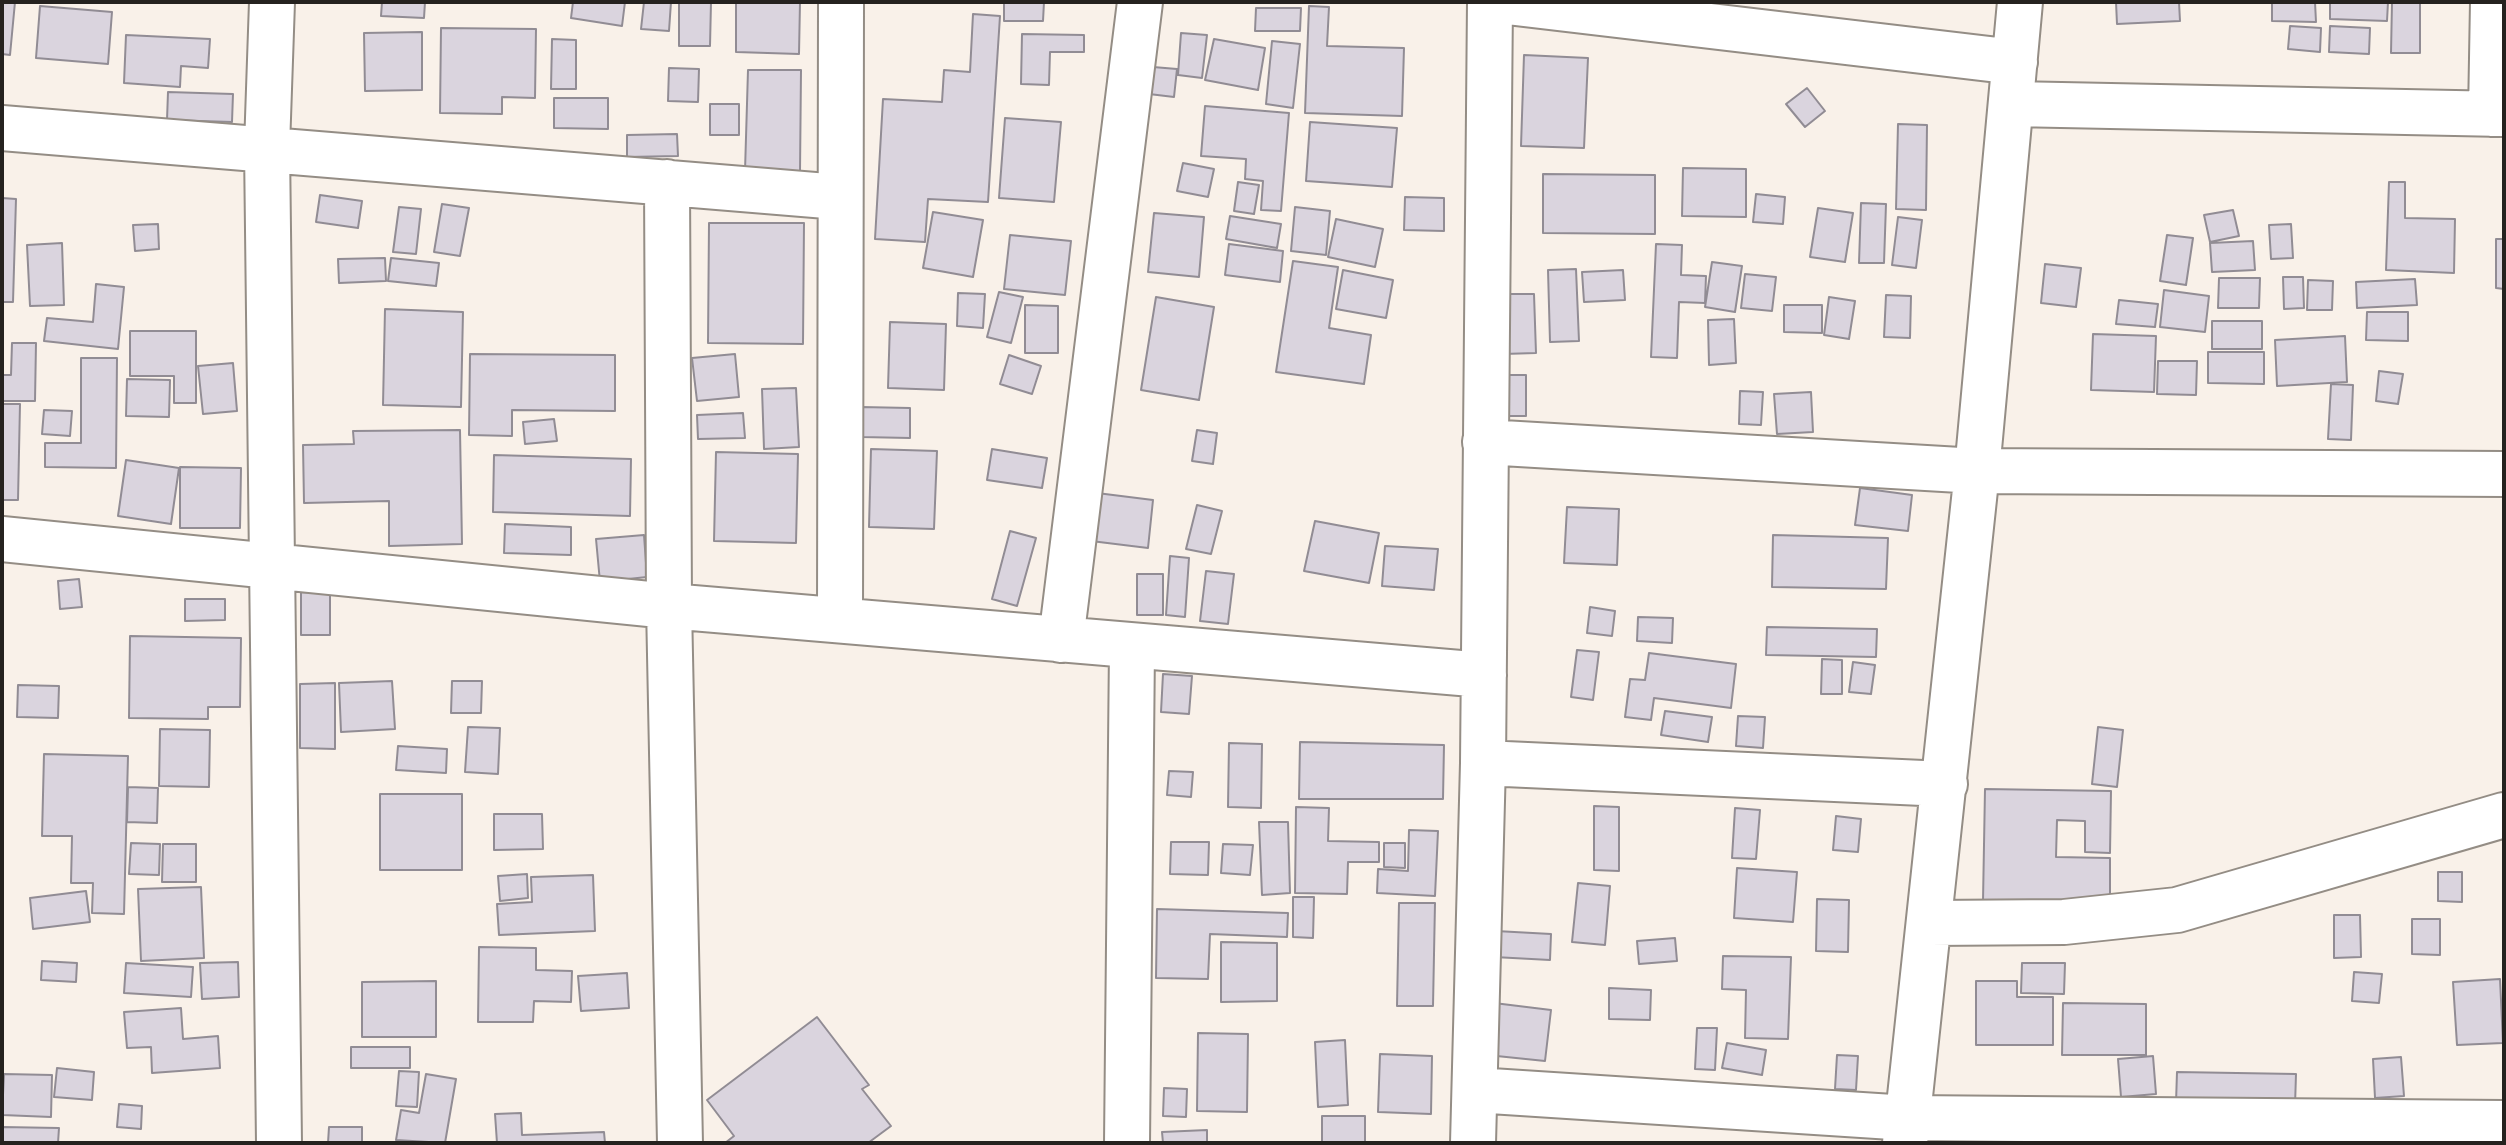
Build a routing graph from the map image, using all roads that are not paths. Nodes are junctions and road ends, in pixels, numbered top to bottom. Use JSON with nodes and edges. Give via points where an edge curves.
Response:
{"nodes":[{"id":1,"x":272,"y":2,"type":"edge"},
{"id":2,"x":841,"y":2,"type":"edge"},
{"id":3,"x":1140,"y":2,"type":"edge"},
{"id":4,"x":1490,"y":2,"type":"edge"},
{"id":5,"x":1507,"y":2,"type":"edge"},
{"id":6,"x":2020,"y":2,"type":"edge"},
{"id":7,"x":2493,"y":2,"type":"edge"},
{"id":8,"x":2013,"y":83,"type":"junction"},
{"id":9,"x":2498,"y":114,"type":"edge"},
{"id":10,"x":2,"y":128,"type":"edge"},
{"id":11,"x":267,"y":147,"type":"junction"},
{"id":12,"x":667,"y":182,"type":"junction"},
{"id":13,"x":839,"y":197,"type":"junction"},
{"id":14,"x":1485,"y":442,"type":"junction"},
{"id":15,"x":1977,"y":471,"type":"junction"},
{"id":16,"x":2504,"y":474,"type":"edge"},
{"id":17,"x":2,"y":539,"type":"edge"},
{"id":18,"x":271,"y":566,"type":"junction"},
{"id":19,"x":669,"y":606,"type":"junction"},
{"id":20,"x":840,"y":619,"type":"junction"},
{"id":21,"x":1061,"y":640,"type":"junction"},
{"id":22,"x":1132,"y":647,"type":"junction"},
{"id":23,"x":1484,"y":675,"type":"junction"},
{"id":24,"x":1483,"y":763,"type":"junction"},
{"id":25,"x":1945,"y":784,"type":"junction"},
{"id":26,"x":2504,"y":815,"type":"edge"},
{"id":27,"x":1930,"y":923,"type":"junction"},
{"id":28,"x":1475,"y":1090,"type":"junction"},
{"id":29,"x":2504,"y":1123,"type":"edge"},
{"id":30,"x":1907,"y":1131,"type":"edge"},
{"id":31,"x":2290,"y":1132,"type":"edge"},
{"id":32,"x":279,"y":1143,"type":"edge"},
{"id":33,"x":680,"y":1143,"type":"edge"},
{"id":34,"x":1127,"y":1143,"type":"edge"},
{"id":35,"x":1473,"y":1143,"type":"edge"}],
"edges":[{"from":1,"to":11,"type":"street"},
{"from":2,"to":13,"type":"street"},
{"from":3,"to":21,"type":"street"},
{"from":4,"to":14,"type":"street"},
{"from":5,"to":8,"type":"street"},
{"from":6,"to":8,"type":"street"},
{"from":7,"to":9,"type":"street"},
{"from":8,"to":9,"type":"street"},
{"from":8,"to":15,"type":"street"},
{"from":10,"to":11,"type":"street"},
{"from":11,"to":12,"type":"street"},
{"from":11,"to":18,"type":"street"},
{"from":12,"to":13,"type":"street"},
{"from":12,"to":19,"type":"street"},
{"from":13,"to":20,"type":"street"},
{"from":14,"to":15,"type":"street"},
{"from":14,"to":23,"type":"street"},
{"from":15,"to":16,"type":"street"},
{"from":15,"to":25,"type":"street"},
{"from":17,"to":18,"type":"street"},
{"from":18,"to":19,"type":"street"},
{"from":18,"to":32,"type":"street"},
{"from":19,"to":20,"type":"street"},
{"from":19,"to":33,"type":"street"},
{"from":20,"to":21,"type":"street"},
{"from":21,"to":22,"type":"street"},
{"from":22,"to":23,"type":"street"},
{"from":22,"to":34,"type":"street"},
{"from":23,"to":24,"type":"street"},
{"from":24,"to":25,"type":"street"},
{"from":24,"to":28,"type":"street"},
{"from":25,"to":27,"type":"street"},
{"from":26,"to":27,"type":"street","via":[[2177,910],[2064,922]]},
{"from":27,"to":30,"type":"street"},
{"from":28,"to":30,"type":"street"},
{"from":28,"to":35,"type":"street"},
{"from":29,"to":31,"type":"street"},
{"from":30,"to":31,"type":"street"}]}
